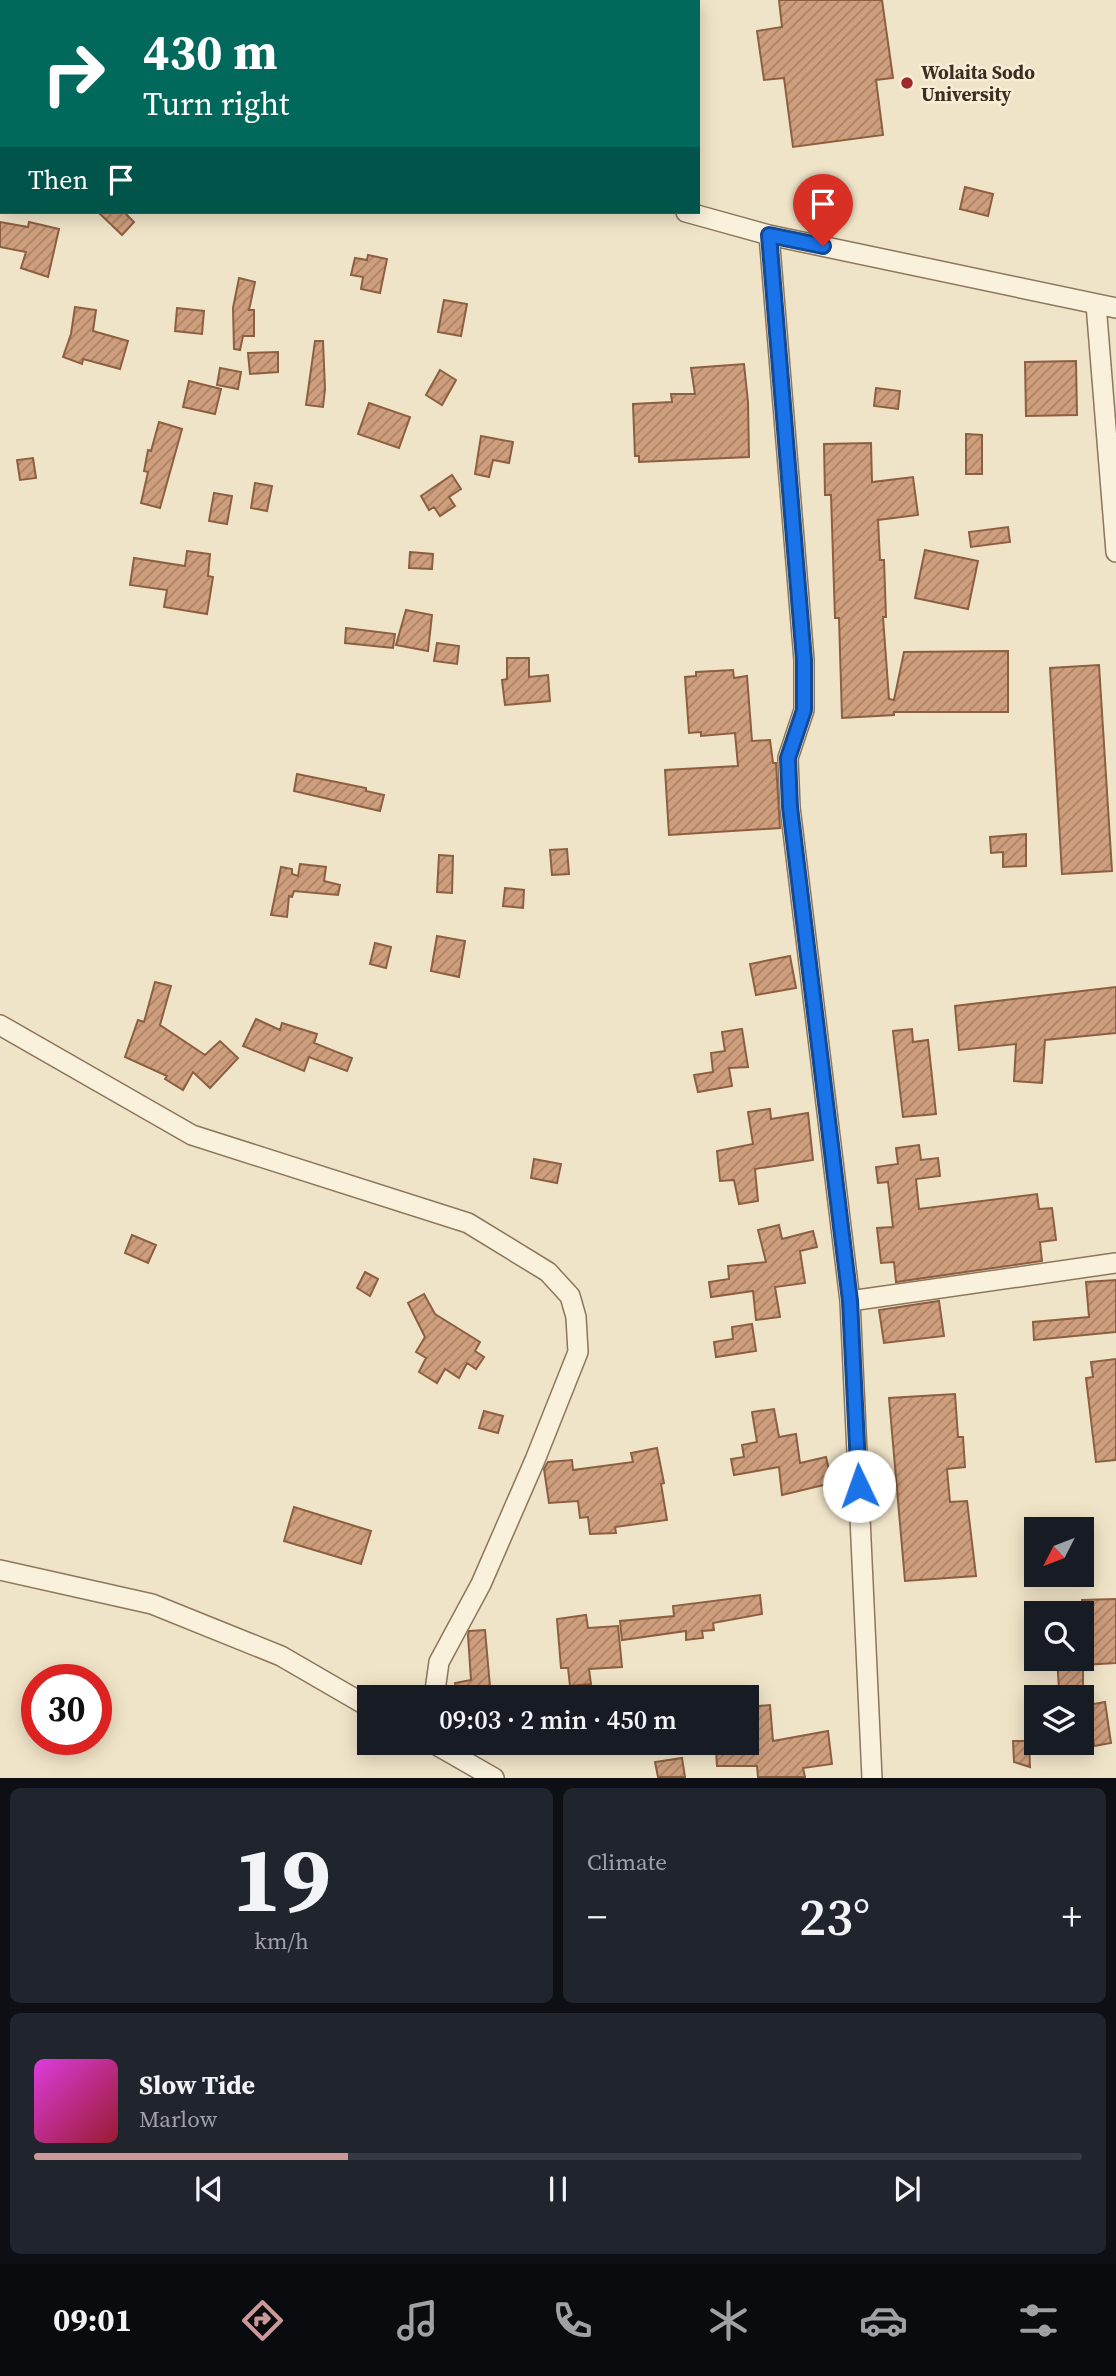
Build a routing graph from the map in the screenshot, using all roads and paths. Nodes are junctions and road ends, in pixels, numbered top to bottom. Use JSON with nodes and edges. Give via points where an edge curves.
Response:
{"nodes":[{"id":1,"x":693,"y":214,"type":"edge"},
{"id":2,"x":769,"y":235,"type":"junction"},
{"id":3,"x":1096,"y":304,"type":"junction"},
{"id":4,"x":1116,"y":308,"type":"edge"},
{"id":5,"x":1116,"y":552,"type":"edge"},
{"id":6,"x":0,"y":1025,"type":"edge"},
{"id":7,"x":1116,"y":1263,"type":"edge"},
{"id":8,"x":850,"y":1301,"type":"junction"},
{"id":9,"x":0,"y":1570,"type":"edge"},
{"id":10,"x":436,"y":1685,"type":"edge"},
{"id":11,"x":357,"y":1700,"type":"edge"},
{"id":12,"x":455,"y":1755,"type":"edge"},
{"id":13,"x":494,"y":1777,"type":"edge"},
{"id":14,"x":872,"y":1777,"type":"edge"}],
"edges":[{"from":1,"to":2,"type":"street"},
{"from":2,"to":3,"type":"street"},
{"from":2,"to":8,"type":"street","via":[[804,660],[804,710],[788,758],[790,807]]},
{"from":3,"to":4,"type":"street"},
{"from":3,"to":5,"type":"street"},
{"from":6,"to":10,"type":"street","via":[[192,1135],[468,1223],[548,1272],[570,1296],[578,1352],[481,1584],[439,1662]]},
{"from":7,"to":8,"type":"street"},
{"from":8,"to":14,"type":"street"},
{"from":9,"to":11,"type":"street","via":[[152,1604],[281,1656]]},
{"from":12,"to":13,"type":"street"}]}
